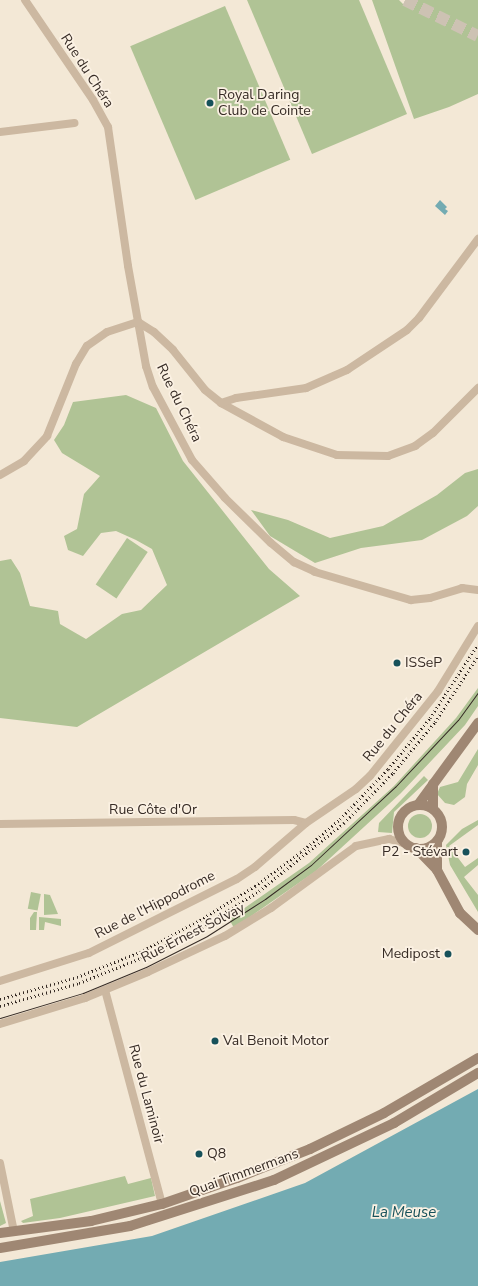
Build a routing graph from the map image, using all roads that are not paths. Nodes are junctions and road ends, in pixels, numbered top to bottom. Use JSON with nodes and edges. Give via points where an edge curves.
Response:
{"nodes":[{"id":1,"x":25,"y":0,"type":"edge"},
{"id":2,"x":74,"y":123,"type":"dead end"},
{"id":3,"x":0,"y":132,"type":"edge"},
{"id":4,"x":478,"y":239,"type":"edge"},
{"id":5,"x":138,"y":322,"type":"junction"},
{"id":6,"x":478,"y":388,"type":"edge"},
{"id":7,"x":221,"y":403,"type":"junction"},
{"id":8,"x":0,"y":475,"type":"edge"},
{"id":9,"x":478,"y":590,"type":"edge"},
{"id":10,"x":478,"y":626,"type":"edge"},
{"id":11,"x":478,"y":723,"type":"edge"},
{"id":12,"x":434,"y":784,"type":"junction"},
{"id":13,"x":418,"y":805,"type":"junction"},
{"id":14,"x":433,"y":808,"type":"junction"},
{"id":15,"x":306,"y":823,"type":"junction"},
{"id":16,"x":0,"y":824,"type":"edge"},
{"id":17,"x":437,"y":842,"type":"junction"},
{"id":18,"x":412,"y":846,"type":"junction"},
{"id":19,"x":437,"y":870,"type":"junction"},
{"id":20,"x":478,"y":930,"type":"edge"},
{"id":21,"x":0,"y":981,"type":"edge"},
{"id":22,"x":105,"y":990,"type":"junction"},
{"id":23,"x":0,"y":1024,"type":"edge"},
{"id":24,"x":478,"y":1058,"type":"edge"},
{"id":25,"x":478,"y":1073,"type":"edge"},
{"id":26,"x":0,"y":1163,"type":"edge"},
{"id":27,"x":162,"y":1204,"type":"junction"},
{"id":28,"x":14,"y":1232,"type":"junction"},
{"id":29,"x":0,"y":1233,"type":"edge"},
{"id":30,"x":0,"y":1248,"type":"edge"}],
"edges":[{"from":1,"to":5,"type":"street","name":"Rue du Chéra","via":[[93,100],[108,127]]},
{"from":2,"to":3,"type":"street"},
{"from":4,"to":7,"type":"street","via":[[419,318],[407,330],[348,370],[306,388],[236,398]]},
{"from":5,"to":7,"type":"street","via":[[154,332],[173,350],[205,390]]},
{"from":5,"to":8,"type":"street","via":[[106,332],[87,346],[76,364],[47,436],[24,461]]},
{"from":5,"to":9,"type":"street","name":"Rue du Chéra","via":[[146,366],[154,387],[192,460],[225,498],[283,553],[314,572],[400,598],[430,598],[462,588]]},
{"from":6,"to":7,"type":"street","via":[[424,440],[404,451],[376,457],[337,455],[303,446]]},
{"from":10,"to":15,"type":"street","name":"Rue du Chéra","via":[[438,691],[380,764],[356,789]]},
{"from":11,"to":12,"type":"main road"},
{"from":12,"to":13,"type":"main road"},
{"from":12,"to":14,"type":"main road"},
{"from":13,"to":14,"type":"main road"},
{"from":13,"to":18,"type":"main road","via":[[404,812],[399,821],[400,836]]},
{"from":14,"to":17,"type":"main road","via":[[441,821],[441,832]]},
{"from":15,"to":16,"type":"street","name":"Rue Côte d'Or","via":[[294,820]]},
{"from":15,"to":21,"type":"street","name":"Rue de l'Hippodrome","via":[[255,867],[237,878],[89,953]]},
{"from":17,"to":18,"type":"main road","via":[[428,847]]},
{"from":17,"to":19,"type":"main road"},
{"from":18,"to":19,"type":"main road"},
{"from":18,"to":22,"type":"street","name":"Rue Ernest Solvay","via":[[389,839],[356,846],[270,908],[231,932]]},
{"from":19,"to":20,"type":"main road","via":[[460,913]]},
{"from":22,"to":23,"type":"street","name":"Rue Ernest Solvay"},
{"from":22,"to":27,"type":"street","name":"Rue du Laminoir"},
{"from":24,"to":27,"type":"main road","name":"Quai Timmermans","via":[[384,1113],[310,1149]]},
{"from":25,"to":30,"type":"main road","name":"Quai Timmermans","via":[[394,1123],[274,1180],[130,1226],[96,1234]]},
{"from":26,"to":28,"type":"street"},
{"from":27,"to":28,"type":"main road","name":"Quai Timmermans","via":[[91,1221]]},
{"from":28,"to":29,"type":"main road","name":"Quai Timmermans"}]}
